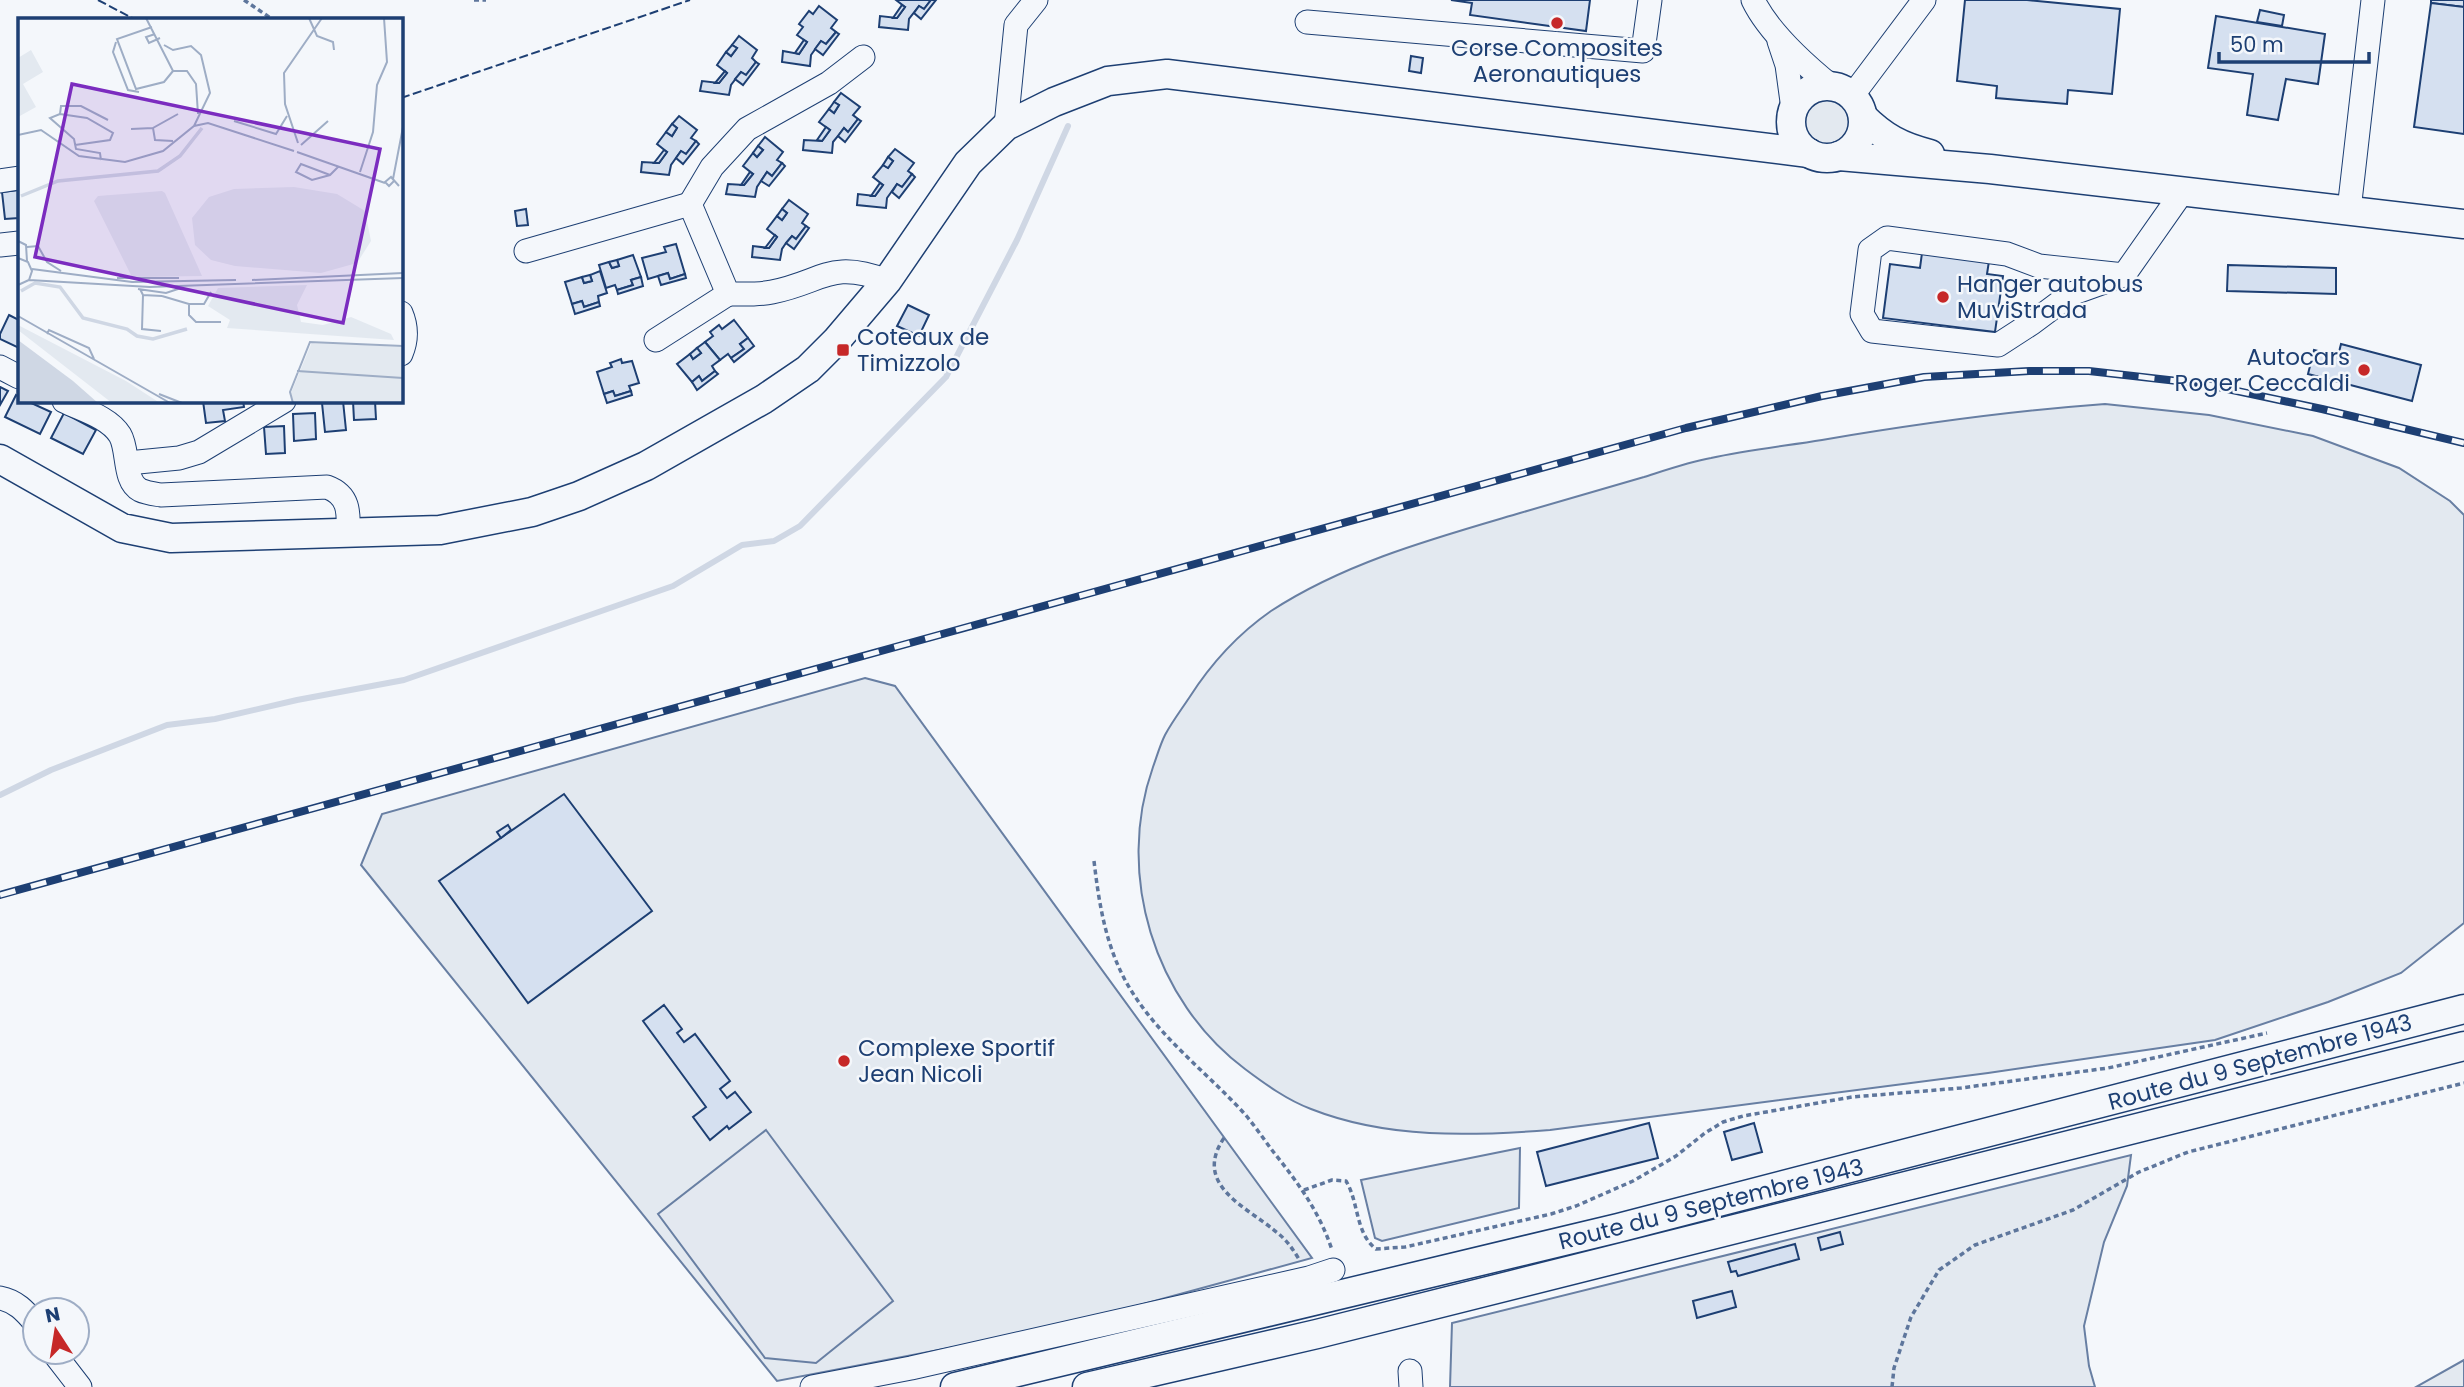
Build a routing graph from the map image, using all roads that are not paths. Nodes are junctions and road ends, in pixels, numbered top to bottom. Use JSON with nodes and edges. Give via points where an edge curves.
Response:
{"nodes":[{"id":1,"x":1013,"y":0,"type":"edge"},
{"id":2,"x":1036,"y":0,"type":"edge"},
{"id":3,"x":1650,"y":0,"type":"edge"},
{"id":4,"x":1753,"y":0,"type":"edge"},
{"id":5,"x":1924,"y":0,"type":"edge"},
{"id":6,"x":2372,"y":0,"type":"edge"},
{"id":7,"x":1307,"y":22,"type":"dead end"},
{"id":8,"x":1016,"y":25,"type":"junction"},
{"id":9,"x":1775,"y":32,"type":"junction"},
{"id":10,"x":863,"y":57,"type":"dead end"},
{"id":11,"x":1849,"y":100,"type":"junction"},
{"id":12,"x":1793,"y":109,"type":"junction"},
{"id":13,"x":1006,"y":126,"type":"junction"},
{"id":14,"x":1725,"y":142,"type":"junction"},
{"id":15,"x":1809,"y":153,"type":"junction"},
{"id":16,"x":1839,"y":156,"type":"junction"},
{"id":17,"x":1990,"y":169,"type":"junction"},
{"id":18,"x":18,"y":178,"type":"edge"},
{"id":19,"x":0,"y":181,"type":"edge"},
{"id":20,"x":2183,"y":191,"type":"junction"},
{"id":21,"x":690,"y":204,"type":"junction"},
{"id":22,"x":2349,"y":210,"type":"junction"},
{"id":23,"x":2464,"y":224,"type":"edge"},
{"id":24,"x":18,"y":243,"type":"edge"},
{"id":25,"x":0,"y":246,"type":"edge"},
{"id":26,"x":526,"y":251,"type":"dead end"},
{"id":27,"x":2124,"y":275,"type":"junction"},
{"id":28,"x":887,"y":281,"type":"junction"},
{"id":29,"x":728,"y":294,"type":"junction"},
{"id":30,"x":402,"y":317,"type":"edge"},
{"id":31,"x":656,"y":340,"type":"dead end"},
{"id":32,"x":402,"y":351,"type":"edge"},
{"id":33,"x":0,"y":367,"type":"edge"},
{"id":34,"x":18,"y":376,"type":"edge"},
{"id":35,"x":66,"y":402,"type":"edge"},
{"id":36,"x":282,"y":402,"type":"edge"},
{"id":37,"x":0,"y":459,"type":"edge"},
{"id":38,"x":128,"y":463,"type":"junction"},
{"id":39,"x":348,"y":533,"type":"junction"},
{"id":40,"x":2464,"y":1009,"type":"edge"},
{"id":41,"x":2464,"y":1046,"type":"edge"},
{"id":42,"x":1333,"y":1270,"type":"road end"},
{"id":43,"x":0,"y":1298,"type":"edge"},
{"id":44,"x":21,"y":1307,"type":"edge"},
{"id":45,"x":1187,"y":1362,"type":"junction"},
{"id":46,"x":63,"y":1366,"type":"edge"},
{"id":47,"x":80,"y":1387,"type":"edge"},
{"id":48,"x":813,"y":1387,"type":"edge"},
{"id":49,"x":955,"y":1387,"type":"edge"},
{"id":50,"x":1087,"y":1387,"type":"edge"},
{"id":51,"x":1168,"y":1387,"type":"edge"}],
"edges":[{"from":1,"to":8,"type":"street"},
{"from":2,"to":8,"type":"street"},
{"from":3,"to":7,"type":"street","via":[[1643,51]]},
{"from":4,"to":9,"type":"street"},
{"from":5,"to":11,"type":"street"},
{"from":6,"to":22,"type":"street"},
{"from":8,"to":13,"type":"street"},
{"from":9,"to":11,"type":"street","via":[[1810,69]]},
{"from":9,"to":12,"type":"street","via":[[1787,65]]},
{"from":10,"to":21,"type":"street","via":[[829,83],[747,129],[712,167]]},
{"from":11,"to":12,"type":"main road","via":[[1819,87],[1805,94]]},
{"from":11,"to":16,"type":"main road","via":[[1863,129],[1853,148]]},
{"from":11,"to":17,"type":"main road","via":[[1880,134],[1910,150]]},
{"from":12,"to":14,"type":"main road","via":[[1764,134]]},
{"from":12,"to":15,"type":"main road","via":[[1792,129]]},
{"from":13,"to":14,"type":"main road","via":[[1108,81],[1167,74]]},
{"from":13,"to":28,"type":"main road","via":[[968,163]]},
{"from":14,"to":15,"type":"main road"},
{"from":15,"to":16,"type":"main road","via":[[1822,158]]},
{"from":16,"to":17,"type":"main road"},
{"from":17,"to":20,"type":"main road"},
{"from":18,"to":19,"type":"street"},
{"from":20,"to":22,"type":"main road"},
{"from":20,"to":27,"type":"street"},
{"from":21,"to":26,"type":"street"},
{"from":21,"to":29,"type":"street"},
{"from":22,"to":23,"type":"main road"},
{"from":24,"to":25,"type":"street"},
{"from":27,"to":27,"type":"street","via":[[2039,266],[2007,254],[1887,238],[1870,250],[1862,314],[1872,331],[1998,345],[2071,295]]},
{"from":28,"to":29,"type":"street","via":[[842,271],[773,292]]},
{"from":28,"to":39,"type":"main road","via":[[808,369],[764,400],[646,466],[532,512],[440,530]]},
{"from":29,"to":31,"type":"street"},
{"from":30,"to":32,"type":"street","via":[[406,331]]},
{"from":33,"to":34,"type":"street"},
{"from":35,"to":38,"type":"street","via":[[114,428]]},
{"from":36,"to":38,"type":"street","via":[[199,452]]},
{"from":37,"to":39,"type":"main road","via":[[122,528],[171,538]]},
{"from":38,"to":39,"type":"street","via":[[132,483],[161,495],[327,487],[344,499]]},
{"from":40,"to":49,"type":"main road","name":"Route du 9 Septembre 1943","via":[[1632,1225]]},
{"from":41,"to":45,"type":"main road","name":"Route du 9 Septembre 1943"},
{"from":42,"to":48,"type":"street"},
{"from":43,"to":44,"type":"street"},
{"from":45,"to":50,"type":"main road","name":"Route du 9 Septembre 1943"},
{"from":45,"to":51,"type":"street"},
{"from":46,"to":47,"type":"street"}]}
